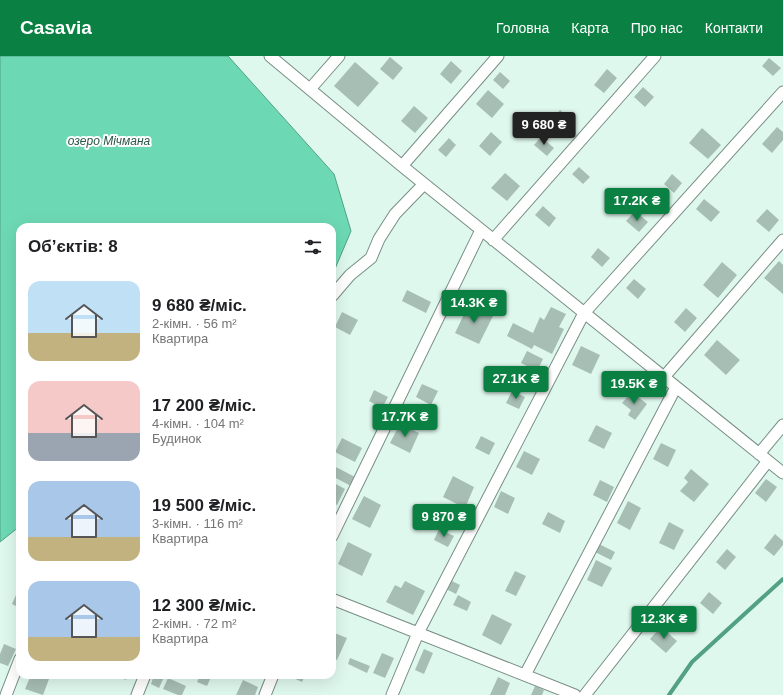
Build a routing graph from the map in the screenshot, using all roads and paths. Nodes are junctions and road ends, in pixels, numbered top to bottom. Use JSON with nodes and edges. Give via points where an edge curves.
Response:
{"nodes":[{"id":1,"x":270,"y":56,"type":"edge"},
{"id":2,"x":339,"y":56,"type":"edge"},
{"id":3,"x":498,"y":56,"type":"edge"},
{"id":4,"x":655,"y":56,"type":"edge"},
{"id":5,"x":310,"y":89,"type":"junction"},
{"id":6,"x":783,"y":92,"type":"edge"},
{"id":7,"x":402,"y":166,"type":"junction"},
{"id":8,"x":424,"y":184,"type":"junction"},
{"id":9,"x":481,"y":230,"type":"junction"},
{"id":10,"x":493,"y":240,"type":"junction"},
{"id":11,"x":783,"y":240,"type":"edge"},
{"id":12,"x":336,"y":291,"type":"edge"},
{"id":13,"x":584,"y":313,"type":"junction"},
{"id":14,"x":664,"y":377,"type":"junction"},
{"id":15,"x":676,"y":387,"type":"junction"},
{"id":16,"x":783,"y":425,"type":"edge"},
{"id":17,"x":764,"y":457,"type":"junction"},
{"id":18,"x":783,"y":473,"type":"edge"},
{"id":19,"x":336,"y":528,"type":"edge"},
{"id":20,"x":336,"y":601,"type":"edge"},
{"id":21,"x":418,"y":633,"type":"junction"},
{"id":22,"x":16,"y":669,"type":"edge"},
{"id":23,"x":525,"y":675,"type":"junction"},
{"id":24,"x":143,"y":679,"type":"edge"},
{"id":25,"x":271,"y":679,"type":"edge"},
{"id":26,"x":6,"y":695,"type":"edge"},
{"id":27,"x":137,"y":695,"type":"edge"},
{"id":28,"x":265,"y":695,"type":"edge"},
{"id":29,"x":392,"y":695,"type":"edge"},
{"id":30,"x":575,"y":695,"type":"edge"},
{"id":31,"x":584,"y":695,"type":"edge"}],
"edges":[{"from":1,"to":5,"type":"street"},
{"from":2,"to":5,"type":"street"},
{"from":3,"to":7,"type":"street"},
{"from":4,"to":10,"type":"street"},
{"from":5,"to":7,"type":"street"},
{"from":6,"to":13,"type":"street"},
{"from":7,"to":8,"type":"street"},
{"from":8,"to":9,"type":"street"},
{"from":8,"to":12,"type":"street","via":[[395,214],[379,239],[371,258],[350,275]]},
{"from":9,"to":10,"type":"street"},
{"from":9,"to":19,"type":"street"},
{"from":10,"to":13,"type":"street"},
{"from":11,"to":14,"type":"street"},
{"from":13,"to":14,"type":"street"},
{"from":13,"to":21,"type":"street"},
{"from":14,"to":15,"type":"street"},
{"from":15,"to":17,"type":"street"},
{"from":15,"to":23,"type":"street"},
{"from":16,"to":17,"type":"street"},
{"from":17,"to":18,"type":"street"},
{"from":17,"to":31,"type":"street"},
{"from":20,"to":21,"type":"street"},
{"from":21,"to":23,"type":"street"},
{"from":21,"to":29,"type":"street"},
{"from":22,"to":26,"type":"street"},
{"from":23,"to":30,"type":"street"},
{"from":24,"to":27,"type":"street"},
{"from":25,"to":28,"type":"street"}]}
